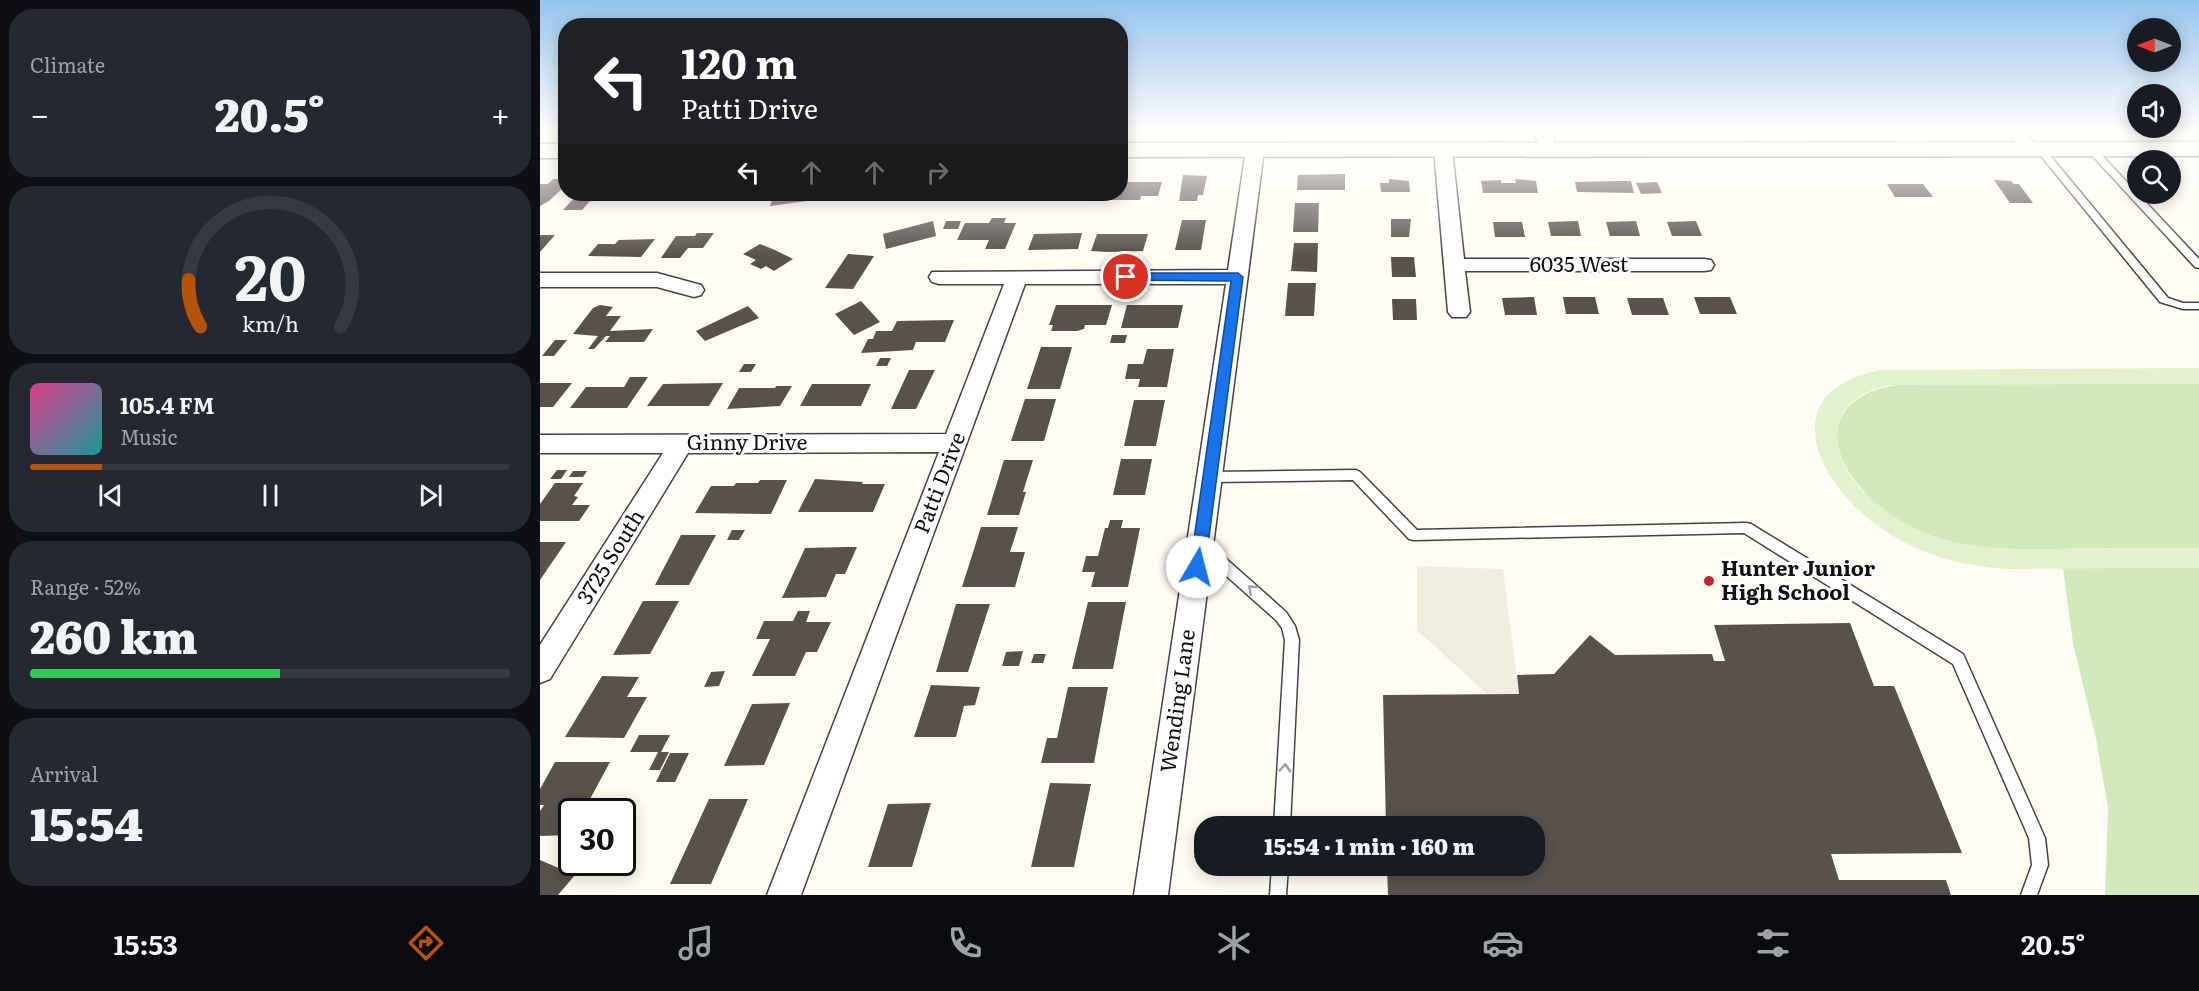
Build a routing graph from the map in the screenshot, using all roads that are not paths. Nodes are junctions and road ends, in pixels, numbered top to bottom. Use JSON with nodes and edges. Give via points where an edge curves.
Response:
{"nodes":[{"id":1,"x":1252,"y":173,"type":"edge"},
{"id":2,"x":1445,"y":173,"type":"edge"},
{"id":3,"x":2056,"y":173,"type":"edge"},
{"id":4,"x":2113,"y":173,"type":"edge"},
{"id":5,"x":1454,"y":265,"type":"junction"},
{"id":6,"x":1704,"y":265,"type":"dead end"},
{"id":7,"x":2199,"y":265,"type":"edge"},
{"id":8,"x":939,"y":277,"type":"dead end"},
{"id":9,"x":1017,"y":277,"type":"junction"},
{"id":10,"x":1238,"y":277,"type":"junction"},
{"id":11,"x":540,"y":280,"type":"edge"},
{"id":12,"x":694,"y":290,"type":"dead end"},
{"id":13,"x":2199,"y":306,"type":"edge"},
{"id":14,"x":1459,"y":312,"type":"dead end"},
{"id":15,"x":682,"y":443,"type":"junction"},
{"id":16,"x":955,"y":443,"type":"junction"},
{"id":17,"x":540,"y":444,"type":"edge"},
{"id":18,"x":1210,"y":477,"type":"junction"},
{"id":19,"x":1200,"y":543,"type":"junction"},
{"id":20,"x":540,"y":670,"type":"edge"},
{"id":21,"x":1283,"y":816,"type":"edge"},
{"id":22,"x":1279,"y":876,"type":"edge"},
{"id":23,"x":784,"y":895,"type":"edge"},
{"id":24,"x":1151,"y":895,"type":"edge"},
{"id":25,"x":1278,"y":895,"type":"edge"},
{"id":26,"x":2029,"y":895,"type":"edge"}],
"edges":[{"from":1,"to":10,"type":"street","name":"Wending Lane"},
{"from":2,"to":5,"type":"street"},
{"from":3,"to":13,"type":"lane","via":[[2164,300]]},
{"from":4,"to":7,"type":"lane"},
{"from":5,"to":6,"type":"street","name":"6035 West"},
{"from":5,"to":14,"type":"street"},
{"from":8,"to":9,"type":"street"},
{"from":9,"to":10,"type":"street"},
{"from":9,"to":16,"type":"street","name":"Patti Drive"},
{"from":10,"to":18,"type":"street","name":"Wending Lane"},
{"from":11,"to":12,"type":"street","via":[[657,280]]},
{"from":15,"to":16,"type":"street","name":"Ginny Drive"},
{"from":15,"to":17,"type":"street","name":"Ginny Drive"},
{"from":15,"to":20,"type":"street","name":"3725 South"},
{"from":16,"to":23,"type":"street","name":"Patti Drive"},
{"from":18,"to":19,"type":"street","name":"Wending Lane"},
{"from":18,"to":26,"type":"lane","via":[[1356,475],[1414,535],[1746,528],[1958,658],[2037,838],[2040,865]]},
{"from":21,"to":19,"type":"lane","one_way":true,"via":[[1292,640],[1288,626]]},
{"from":19,"to":24,"type":"street","name":"Wending Lane"},
{"from":22,"to":25,"type":"lane"}]}
